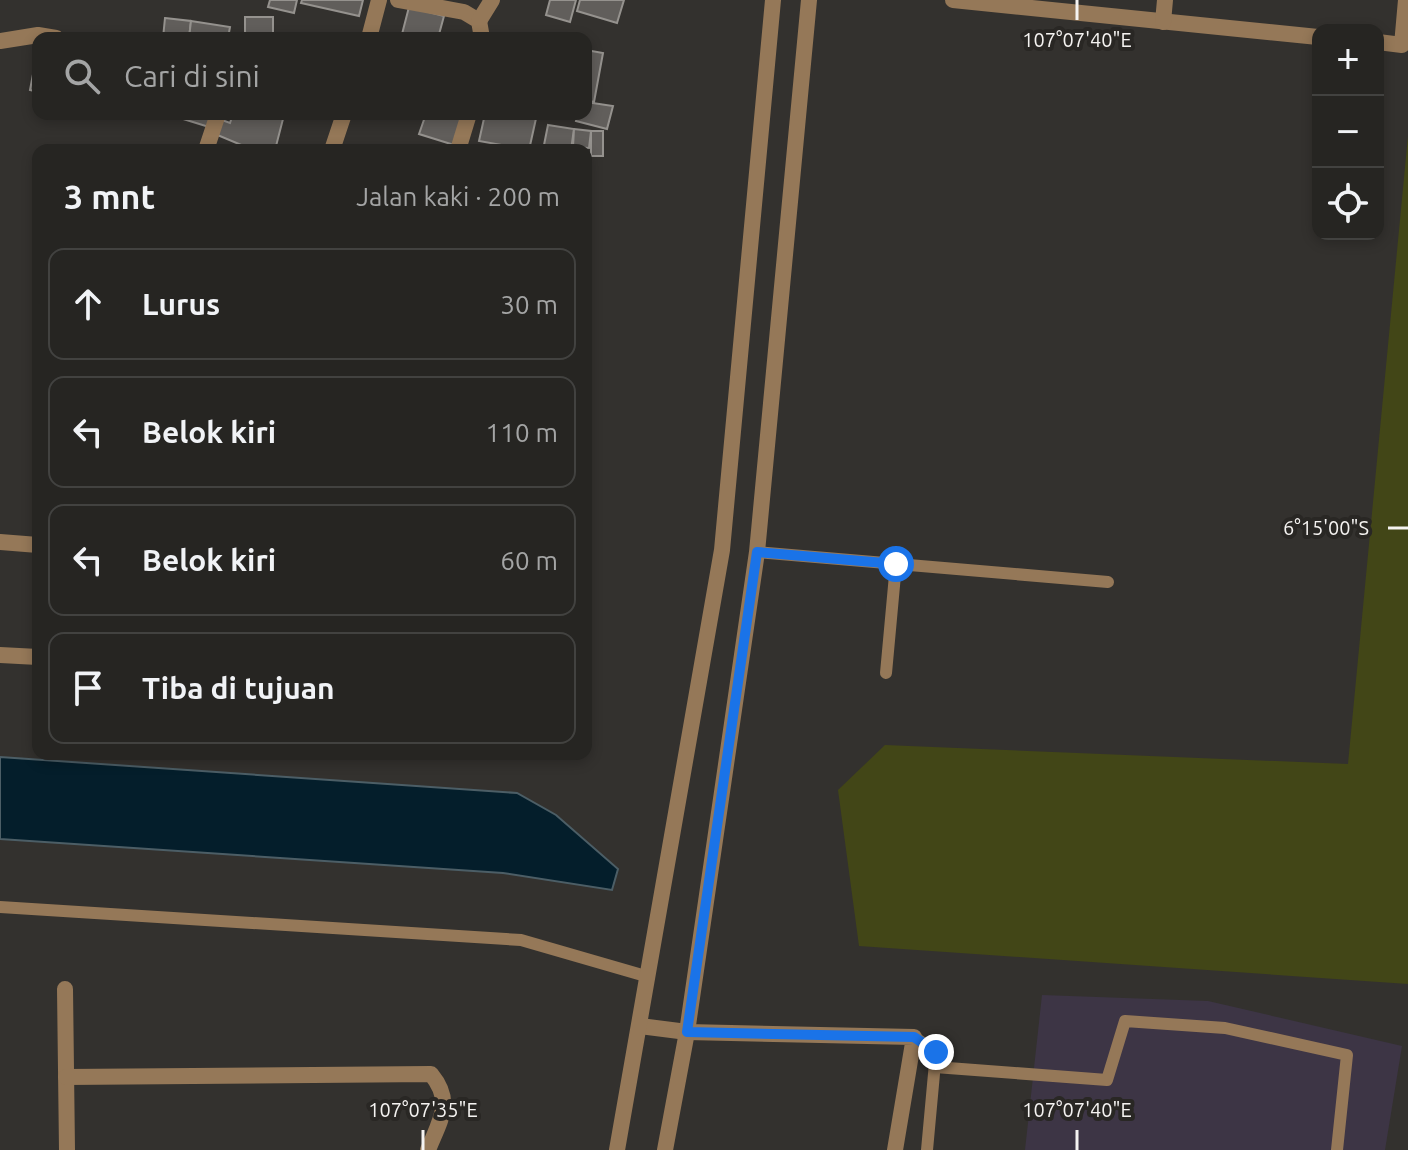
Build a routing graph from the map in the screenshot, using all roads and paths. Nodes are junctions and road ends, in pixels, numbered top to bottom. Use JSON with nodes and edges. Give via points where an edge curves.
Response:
{"nodes":[{"id":1,"x":379,"y":0,"type":"edge"},
{"id":2,"x":398,"y":0,"type":"edge"},
{"id":3,"x":492,"y":0,"type":"edge"},
{"id":4,"x":773,"y":0,"type":"edge"},
{"id":5,"x":809,"y":0,"type":"edge"},
{"id":6,"x":953,"y":0,"type":"edge"},
{"id":7,"x":1165,"y":0,"type":"edge"},
{"id":8,"x":1406,"y":0,"type":"edge"},
{"id":9,"x":1163,"y":22,"type":"junction"},
{"id":10,"x":481,"y":30,"type":"edge"},
{"id":11,"x":371,"y":32,"type":"edge"},
{"id":12,"x":32,"y":36,"type":"edge"},
{"id":13,"x":1312,"y":36,"type":"edge"},
{"id":14,"x":0,"y":41,"type":"edge"},
{"id":15,"x":1384,"y":43,"type":"edge"},
{"id":16,"x":216,"y":120,"type":"edge"},
{"id":17,"x":342,"y":120,"type":"edge"},
{"id":18,"x":467,"y":120,"type":"edge"},
{"id":19,"x":208,"y":144,"type":"edge"},
{"id":20,"x":334,"y":144,"type":"edge"},
{"id":21,"x":460,"y":144,"type":"edge"},
{"id":22,"x":0,"y":542,"type":"edge"},
{"id":23,"x":32,"y":545,"type":"edge"},
{"id":24,"x":757,"y":552,"type":"junction"},
{"id":25,"x":896,"y":564,"type":"junction"},
{"id":26,"x":1108,"y":582,"type":"dead end"},
{"id":27,"x":0,"y":655,"type":"edge"},
{"id":28,"x":32,"y":657,"type":"edge"},
{"id":29,"x":886,"y":673,"type":"dead end"},
{"id":30,"x":0,"y":907,"type":"edge"},
{"id":31,"x":649,"y":977,"type":"junction"},
{"id":32,"x":65,"y":989,"type":"dead end"},
{"id":33,"x":640,"y":1026,"type":"junction"},
{"id":34,"x":687,"y":1032,"type":"junction"},
{"id":35,"x":914,"y":1037,"type":"junction"},
{"id":36,"x":935,"y":1067,"type":"junction"},
{"id":37,"x":66,"y":1077,"type":"junction"},
{"id":38,"x":67,"y":1150,"type":"edge"},
{"id":39,"x":428,"y":1150,"type":"edge"},
{"id":40,"x":617,"y":1150,"type":"edge"},
{"id":41,"x":665,"y":1150,"type":"edge"},
{"id":42,"x":895,"y":1150,"type":"edge"},
{"id":43,"x":927,"y":1150,"type":"edge"},
{"id":44,"x":1337,"y":1150,"type":"edge"}],
"edges":[{"from":1,"to":11,"type":"street"},
{"from":2,"to":10,"type":"street","via":[[464,12]]},
{"from":3,"to":10,"type":"street"},
{"from":4,"to":31,"type":"street","via":[[722,550]]},
{"from":5,"to":24,"type":"street"},
{"from":6,"to":9,"type":"street"},
{"from":7,"to":9,"type":"street"},
{"from":8,"to":15,"type":"street","via":[[1402,45]]},
{"from":9,"to":13,"type":"street"},
{"from":12,"to":14,"type":"street"},
{"from":16,"to":19,"type":"street"},
{"from":17,"to":20,"type":"street"},
{"from":18,"to":21,"type":"street"},
{"from":22,"to":23,"type":"street"},
{"from":24,"to":25,"type":"lane"},
{"from":24,"to":34,"type":"street"},
{"from":25,"to":26,"type":"lane"},
{"from":25,"to":29,"type":"lane"},
{"from":27,"to":28,"type":"street"},
{"from":30,"to":31,"type":"lane","via":[[521,940]]},
{"from":31,"to":33,"type":"street"},
{"from":32,"to":37,"type":"street"},
{"from":33,"to":34,"type":"street"},
{"from":33,"to":40,"type":"street"},
{"from":34,"to":35,"type":"street"},
{"from":34,"to":41,"type":"street"},
{"from":35,"to":36,"type":"lane","via":[[936,1052]]},
{"from":35,"to":42,"type":"street"},
{"from":36,"to":43,"type":"lane"},
{"from":36,"to":44,"type":"lane","via":[[1107,1080],[1125,1021],[1225,1028],[1347,1055]]},
{"from":37,"to":38,"type":"street"},
{"from":37,"to":39,"type":"street","via":[[431,1074],[443,1090],[443,1110]]}]}
